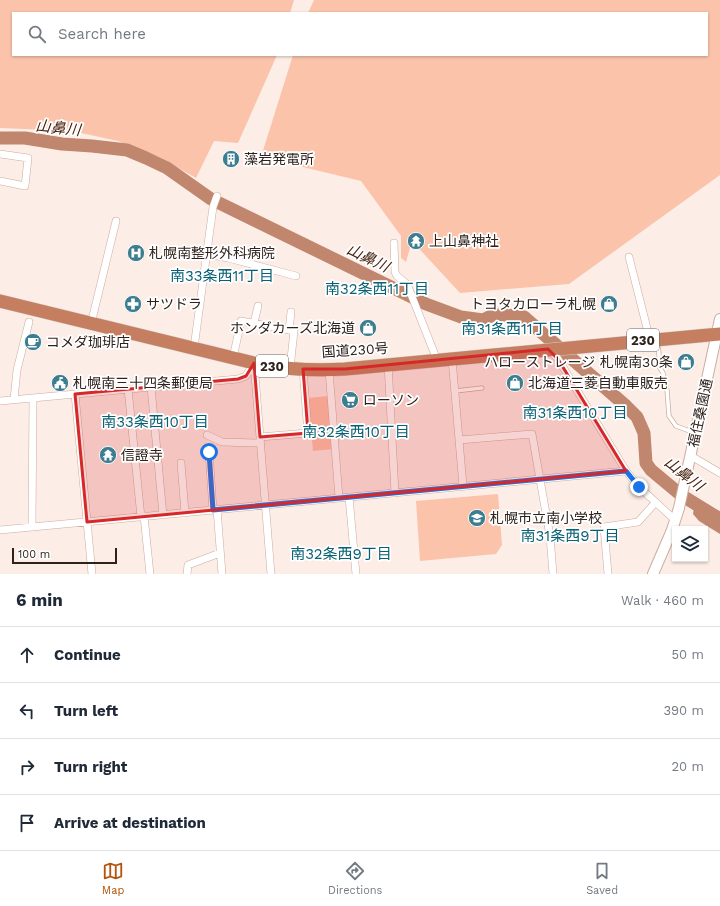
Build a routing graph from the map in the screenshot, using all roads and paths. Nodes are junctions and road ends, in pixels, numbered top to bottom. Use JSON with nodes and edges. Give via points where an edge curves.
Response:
{"nodes":[{"id":1,"x":0,"y":154,"type":"edge"},
{"id":2,"x":0,"y":181,"type":"edge"},
{"id":3,"x":217,"y":196,"type":"dead end"},
{"id":4,"x":116,"y":221,"type":"dead end"},
{"id":5,"x":394,"y":243,"type":"dead end"},
{"id":6,"x":207,"y":254,"type":"junction"},
{"id":7,"x":629,"y":257,"type":"dead end"},
{"id":8,"x":296,"y":276,"type":"dead end"},
{"id":9,"x":0,"y":301,"type":"edge"},
{"id":10,"x":258,"y":306,"type":"dead end"},
{"id":11,"x":291,"y":312,"type":"dead end"},
{"id":12,"x":720,"y":319,"type":"edge"},
{"id":13,"x":29,"y":322,"type":"dead end"},
{"id":14,"x":254,"y":323,"type":"junction"},
{"id":15,"x":91,"y":324,"type":"junction"},
{"id":16,"x":289,"y":330,"type":"junction"},
{"id":17,"x":718,"y":334,"type":"edge"},
{"id":18,"x":654,"y":340,"type":"junction"},
{"id":19,"x":194,"y":348,"type":"junction"},
{"id":20,"x":550,"y":349,"type":"junction"},
{"id":21,"x":233,"y":358,"type":"junction"},
{"id":22,"x":452,"y":359,"type":"junction"},
{"id":23,"x":437,"y":360,"type":"junction"},
{"id":24,"x":254,"y":363,"type":"junction"},
{"id":25,"x":388,"y":364,"type":"junction"},
{"id":26,"x":297,"y":369,"type":"junction"},
{"id":27,"x":329,"y":370,"type":"junction"},
{"id":28,"x":151,"y":387,"type":"junction"},
{"id":29,"x":482,"y":388,"type":"dead end"},
{"id":30,"x":128,"y":389,"type":"junction"},
{"id":31,"x":454,"y":391,"type":"junction"},
{"id":32,"x":75,"y":394,"type":"junction"},
{"id":33,"x":33,"y":398,"type":"junction"},
{"id":34,"x":14,"y":399,"type":"junction"},
{"id":35,"x":0,"y":401,"type":"edge"},
{"id":36,"x":696,"y":432,"type":"junction"},
{"id":37,"x":207,"y":435,"type":"dead end"},
{"id":38,"x":260,"y":440,"type":"junction"},
{"id":39,"x":459,"y":440,"type":"junction"},
{"id":40,"x":209,"y":452,"type":"dead end"},
{"id":41,"x":691,"y":456,"type":"junction"},
{"id":42,"x":181,"y":464,"type":"dead end"},
{"id":43,"x":626,"y":471,"type":"junction"},
{"id":44,"x":720,"y":473,"type":"edge"},
{"id":45,"x":540,"y":479,"type":"junction"},
{"id":46,"x":463,"y":486,"type":"junction"},
{"id":47,"x":395,"y":493,"type":"junction"},
{"id":48,"x":349,"y":497,"type":"junction"},
{"id":49,"x":339,"y":498,"type":"junction"},
{"id":50,"x":655,"y":503,"type":"junction"},
{"id":51,"x":265,"y":505,"type":"junction"},
{"id":52,"x":215,"y":510,"type":"junction"},
{"id":53,"x":185,"y":512,"type":"junction"},
{"id":54,"x":163,"y":515,"type":"junction"},
{"id":55,"x":142,"y":517,"type":"junction"},
{"id":56,"x":675,"y":520,"type":"junction"},
{"id":57,"x":87,"y":522,"type":"junction"},
{"id":58,"x":32,"y":527,"type":"junction"},
{"id":59,"x":0,"y":530,"type":"edge"},
{"id":60,"x":220,"y":553,"type":"junction"},
{"id":61,"x":92,"y":574,"type":"edge"},
{"id":62,"x":150,"y":574,"type":"edge"},
{"id":63,"x":187,"y":574,"type":"edge"},
{"id":64,"x":222,"y":574,"type":"edge"},
{"id":65,"x":272,"y":574,"type":"edge"},
{"id":66,"x":356,"y":574,"type":"edge"},
{"id":67,"x":552,"y":574,"type":"edge"},
{"id":68,"x":608,"y":574,"type":"edge"},
{"id":69,"x":653,"y":574,"type":"edge"}],
"edges":[{"from":1,"to":2,"type":"street","via":[[28,158],[25,186]]},
{"from":3,"to":6,"type":"street","via":[[213,207]]},
{"from":4,"to":15,"type":"street"},
{"from":5,"to":23,"type":"street","via":[[395,272],[407,284]]},
{"from":6,"to":8,"type":"street"},
{"from":6,"to":19,"type":"street"},
{"from":7,"to":18,"type":"street"},
{"from":9,"to":15,"type":"highway","name":"国道230号","number":"230"},
{"from":10,"to":14,"type":"street"},
{"from":11,"to":16,"type":"street"},
{"from":12,"to":17,"type":"street","name":"福住桑園通"},
{"from":13,"to":34,"type":"street","via":[[17,370]]},
{"from":14,"to":16,"type":"street"},
{"from":14,"to":21,"type":"street","via":[[241,321]]},
{"from":15,"to":19,"type":"highway","name":"国道230号","number":"230"},
{"from":16,"to":26,"type":"street","via":[[294,331]]},
{"from":17,"to":18,"type":"highway","name":"国道230号","number":"230"},
{"from":17,"to":36,"type":"street","name":"福住桑園通"},
{"from":18,"to":20,"type":"highway","name":"国道230号","number":"230"},
{"from":18,"to":36,"type":"lane","via":[[660,368],[664,373],[669,416],[676,426]]},
{"from":19,"to":21,"type":"highway","name":"国道230号","number":"230"},
{"from":20,"to":22,"type":"highway","name":"国道230号","number":"230"},
{"from":20,"to":43,"type":"street"},
{"from":21,"to":24,"type":"highway","name":"国道230号","number":"230"},
{"from":22,"to":23,"type":"highway","name":"国道230号","number":"230"},
{"from":22,"to":31,"type":"street"},
{"from":23,"to":25,"type":"highway","name":"国道230号","number":"230"},
{"from":24,"to":26,"type":"highway","name":"国道230号","number":"230"},
{"from":24,"to":28,"type":"street","via":[[246,376],[238,378]]},
{"from":24,"to":38,"type":"street"},
{"from":25,"to":27,"type":"highway","name":"国道230号","number":"230"},
{"from":25,"to":47,"type":"street"},
{"from":26,"to":27,"type":"highway","name":"国道230号","number":"230"},
{"from":26,"to":38,"type":"street","via":[[308,433]]},
{"from":27,"to":49,"type":"street"},
{"from":28,"to":30,"type":"street"},
{"from":28,"to":54,"type":"street"},
{"from":29,"to":31,"type":"lane"},
{"from":30,"to":32,"type":"street"},
{"from":30,"to":55,"type":"street"},
{"from":31,"to":39,"type":"street"},
{"from":32,"to":33,"type":"street"},
{"from":32,"to":57,"type":"street"},
{"from":33,"to":34,"type":"street"},
{"from":33,"to":58,"type":"street"},
{"from":34,"to":35,"type":"street"},
{"from":36,"to":41,"type":"street","name":"福住桑園通"},
{"from":37,"to":38,"type":"street","via":[[222,442]]},
{"from":38,"to":51,"type":"street"},
{"from":39,"to":45,"type":"street","via":[[532,434]]},
{"from":39,"to":46,"type":"street"},
{"from":40,"to":52,"type":"street"},
{"from":41,"to":44,"type":"street"},
{"from":41,"to":56,"type":"street","name":"福住桑園通"},
{"from":42,"to":53,"type":"street"},
{"from":43,"to":45,"type":"street"},
{"from":43,"to":50,"type":"street"},
{"from":45,"to":46,"type":"street"},
{"from":45,"to":67,"type":"street","via":[[550,536]]},
{"from":46,"to":47,"type":"street"},
{"from":47,"to":48,"type":"street"},
{"from":48,"to":49,"type":"street"},
{"from":48,"to":66,"type":"street"},
{"from":49,"to":51,"type":"street"},
{"from":50,"to":56,"type":"street"},
{"from":50,"to":68,"type":"street","via":[[638,522],[604,527]]},
{"from":51,"to":52,"type":"street"},
{"from":51,"to":65,"type":"street"},
{"from":52,"to":53,"type":"street"},
{"from":52,"to":60,"type":"street"},
{"from":53,"to":54,"type":"street"},
{"from":54,"to":55,"type":"street"},
{"from":55,"to":57,"type":"street"},
{"from":55,"to":62,"type":"street"},
{"from":56,"to":69,"type":"street","name":"福住桑園通"},
{"from":57,"to":58,"type":"street"},
{"from":57,"to":61,"type":"street"},
{"from":58,"to":59,"type":"street"},
{"from":60,"to":63,"type":"street","via":[[188,566]]},
{"from":60,"to":64,"type":"street"}]}
